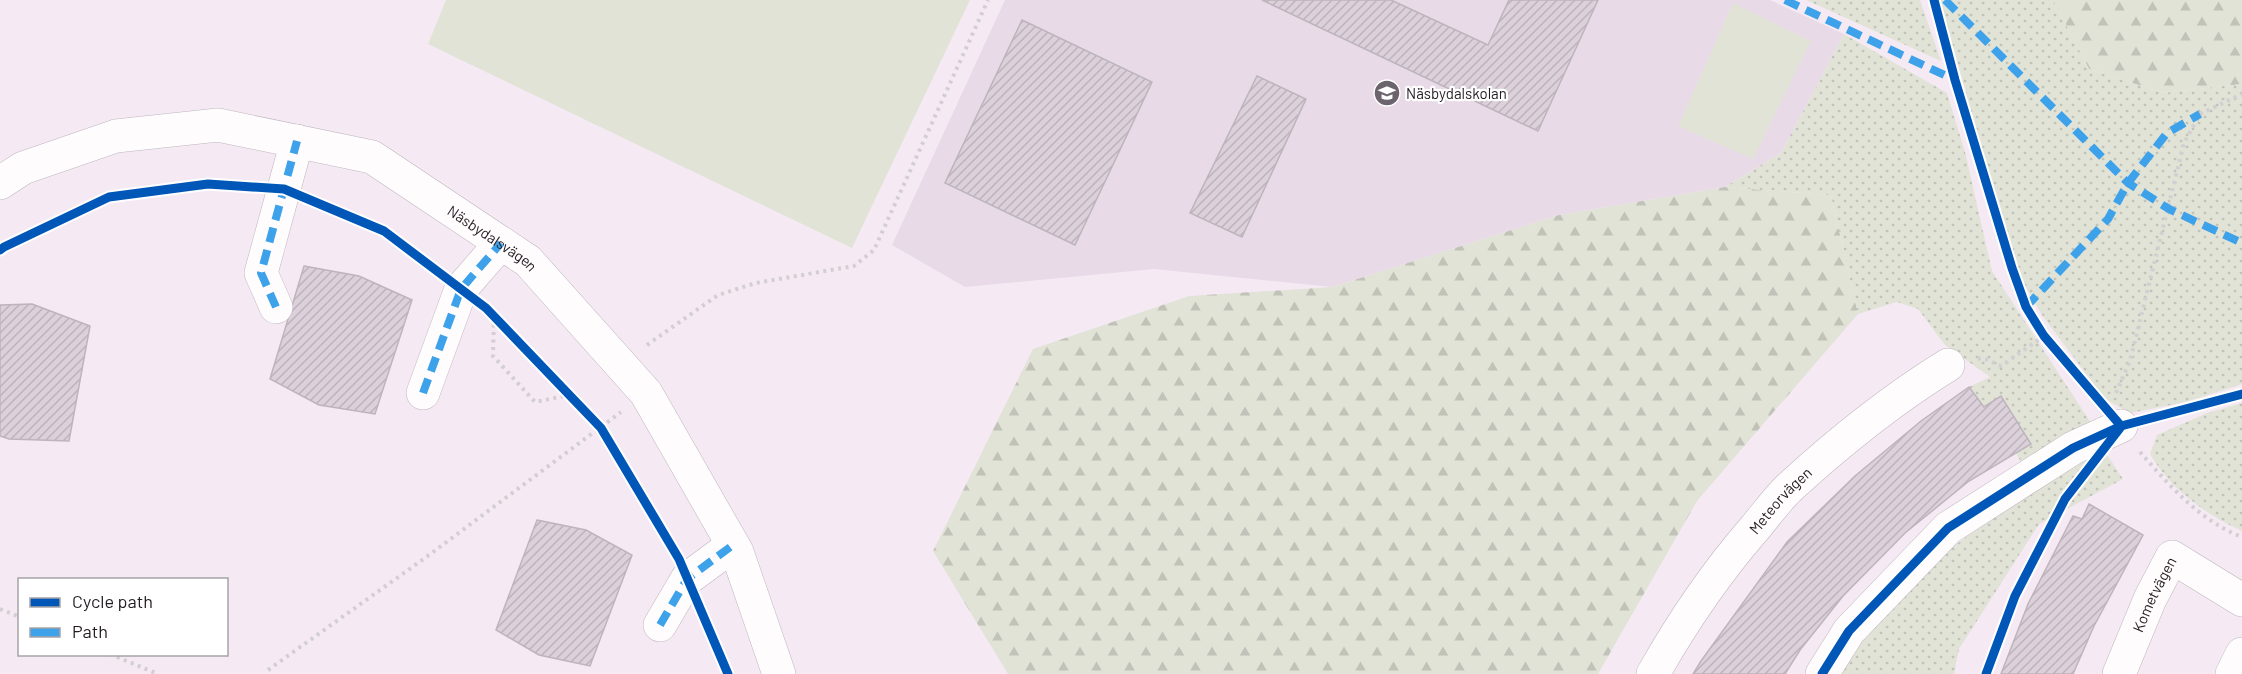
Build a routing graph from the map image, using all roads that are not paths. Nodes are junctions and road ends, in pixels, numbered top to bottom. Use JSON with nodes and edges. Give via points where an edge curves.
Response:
{"nodes":[{"id":1,"x":297,"y":141,"type":"junction"},
{"id":2,"x":0,"y":183,"type":"edge"},
{"id":3,"x":501,"y":243,"type":"junction"},
{"id":4,"x":276,"y":307,"type":"dead end"},
{"id":5,"x":1948,"y":365,"type":"road end"},
{"id":6,"x":423,"y":393,"type":"dead end"},
{"id":7,"x":2115,"y":418,"type":"road end"},
{"id":8,"x":733,"y":545,"type":"junction"},
{"id":9,"x":2242,"y":600,"type":"edge"},
{"id":10,"x":660,"y":625,"type":"dead end"},
{"id":11,"x":2242,"y":654,"type":"edge"},
{"id":12,"x":779,"y":674,"type":"edge"},
{"id":13,"x":1653,"y":674,"type":"edge"},
{"id":14,"x":1822,"y":674,"type":"edge"},
{"id":15,"x":2119,"y":674,"type":"edge"},
{"id":16,"x":2232,"y":674,"type":"edge"}],
"edges":[{"from":1,"to":2,"type":"street","name":"Näsbydalsvägen","via":[[218,125],[116,136],[22,168]]},
{"from":1,"to":3,"type":"street","name":"Näsbydalsvägen","via":[[372,157]]},
{"from":1,"to":4,"type":"street","via":[[261,273]]},
{"from":3,"to":6,"type":"street","via":[[461,289]]},
{"from":3,"to":8,"type":"street","name":"Näsbydalsvägen","via":[[528,261],[646,393]]},
{"from":5,"to":13,"type":"street","name":"Meteorvägen","via":[[1880,413],[1788,489],[1718,571]]},
{"from":7,"to":14,"type":"street","via":[[1948,528],[1849,632]]},
{"from":8,"to":10,"type":"street","via":[[687,579]]},
{"from":8,"to":12,"type":"street","name":"Näsbydalsvägen"},
{"from":9,"to":15,"type":"street","name":"Kometvägen","via":[[2172,557],[2145,609]]},
{"from":11,"to":16,"type":"street"}]}
